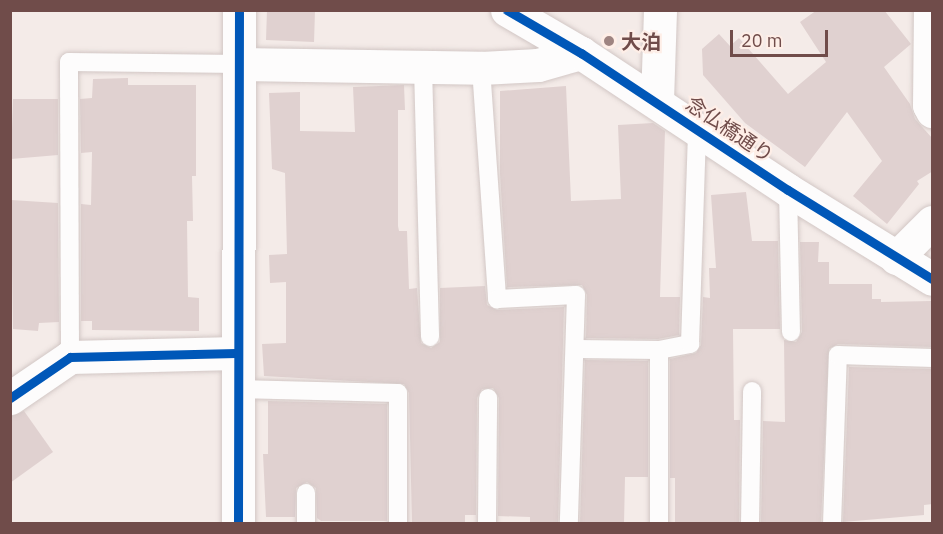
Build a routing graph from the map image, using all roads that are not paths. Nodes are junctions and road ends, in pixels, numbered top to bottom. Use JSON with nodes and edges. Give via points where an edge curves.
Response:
{"nodes":[{"id":1,"x":239,"y":10,"type":"edge"},
{"id":2,"x":507,"y":10,"type":"edge"},
{"id":3,"x":660,"y":10,"type":"edge"},
{"id":4,"x":930,"y":10,"type":"edge"},
{"id":5,"x":581,"y":53,"type":"junction"},
{"id":6,"x":238,"y":64,"type":"junction"},
{"id":7,"x":423,"y":67,"type":"junction"},
{"id":8,"x":481,"y":68,"type":"junction"},
{"id":9,"x":657,"y":101,"type":"junction"},
{"id":10,"x":933,"y":111,"type":"edge"},
{"id":11,"x":697,"y":128,"type":"junction"},
{"id":12,"x":788,"y":190,"type":"junction"},
{"id":13,"x":933,"y":222,"type":"edge"},
{"id":14,"x":896,"y":258,"type":"junction"},
{"id":15,"x":933,"y":279,"type":"edge"},
{"id":16,"x":791,"y":332,"type":"dead end"},
{"id":17,"x":430,"y":337,"type":"dead end"},
{"id":18,"x":576,"y":349,"type":"junction"},
{"id":19,"x":659,"y":350,"type":"junction"},
{"id":20,"x":236,"y":353,"type":"junction"},
{"id":21,"x":70,"y":357,"type":"junction"},
{"id":22,"x":933,"y":358,"type":"edge"},
{"id":23,"x":236,"y":389,"type":"junction"},
{"id":24,"x":752,"y":392,"type":"dead end"},
{"id":25,"x":10,"y":398,"type":"edge"},
{"id":26,"x":488,"y":398,"type":"dead end"},
{"id":27,"x":306,"y":493,"type":"dead end"},
{"id":28,"x":238,"y":524,"type":"edge"},
{"id":29,"x":306,"y":524,"type":"edge"},
{"id":30,"x":398,"y":524,"type":"edge"},
{"id":31,"x":487,"y":524,"type":"edge"},
{"id":32,"x":569,"y":524,"type":"edge"},
{"id":33,"x":658,"y":524,"type":"edge"},
{"id":34,"x":750,"y":524,"type":"edge"},
{"id":35,"x":832,"y":524,"type":"edge"}],
"edges":[{"from":1,"to":6,"type":"street"},
{"from":2,"to":5,"type":"street","name":"念仏橋通り"},
{"from":3,"to":9,"type":"street"},
{"from":4,"to":10,"type":"street","via":[[929,105]]},
{"from":5,"to":8,"type":"street","via":[[538,65]]},
{"from":5,"to":9,"type":"street","name":"念仏橋通り"},
{"from":6,"to":7,"type":"street"},
{"from":6,"to":20,"type":"street"},
{"from":6,"to":21,"type":"lane","via":[[69,62]]},
{"from":7,"to":8,"type":"street"},
{"from":7,"to":17,"type":"lane"},
{"from":8,"to":18,"type":"lane","via":[[497,299],[576,295]]},
{"from":9,"to":11,"type":"street","name":"念仏橋通り"},
{"from":11,"to":12,"type":"street","name":"念仏橋通り"},
{"from":11,"to":19,"type":"lane","via":[[690,344]]},
{"from":12,"to":14,"type":"street","name":"念仏橋通り"},
{"from":12,"to":16,"type":"lane"},
{"from":13,"to":14,"type":"street"},
{"from":14,"to":15,"type":"street","name":"念仏橋通り"},
{"from":18,"to":19,"type":"lane"},
{"from":18,"to":32,"type":"lane"},
{"from":19,"to":33,"type":"lane"},
{"from":20,"to":21,"type":"street"},
{"from":20,"to":23,"type":"street"},
{"from":21,"to":25,"type":"street"},
{"from":22,"to":35,"type":"lane","via":[[838,355]]},
{"from":23,"to":28,"type":"street"},
{"from":23,"to":30,"type":"lane","via":[[398,393]]},
{"from":24,"to":34,"type":"lane"},
{"from":26,"to":31,"type":"lane"},
{"from":27,"to":29,"type":"lane"}]}
